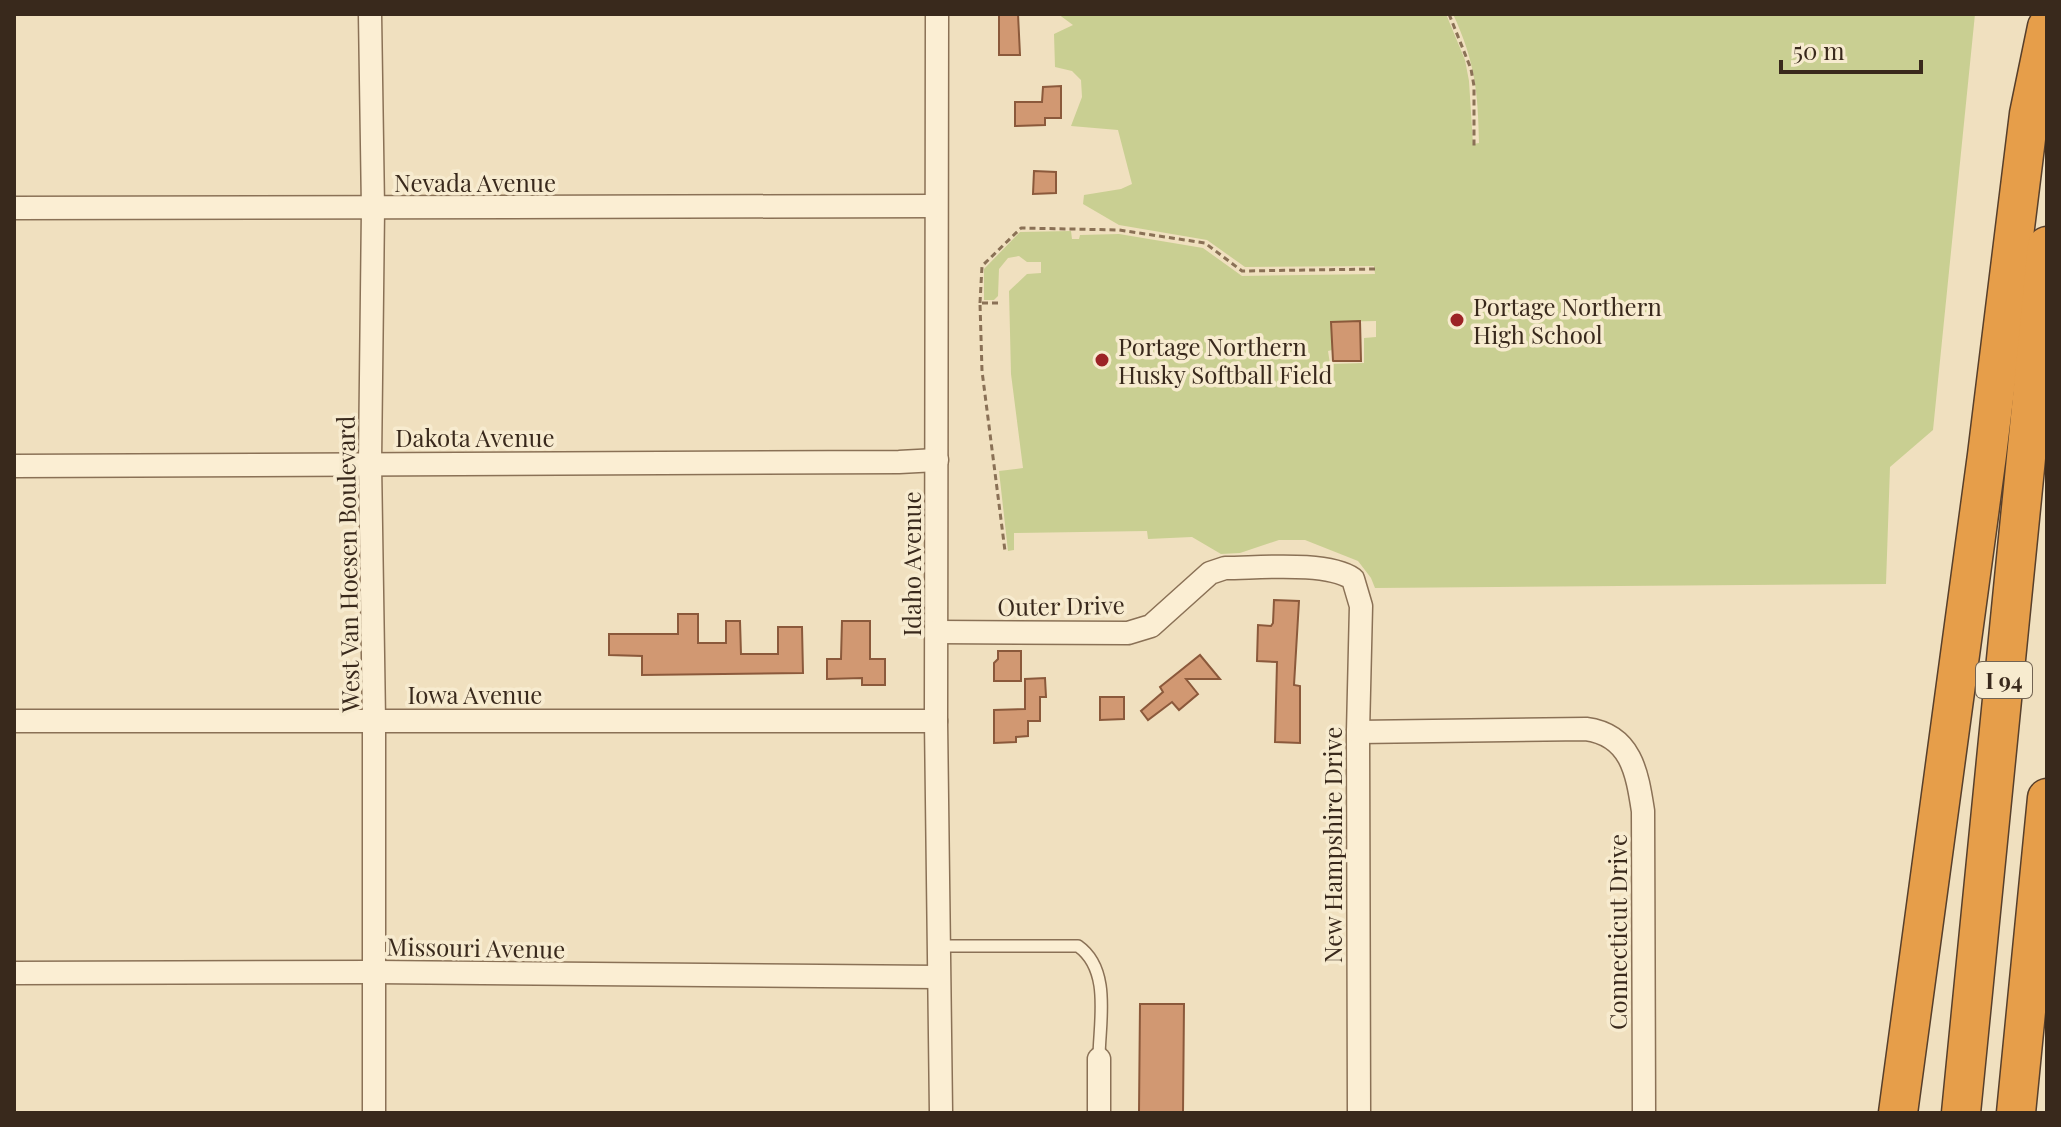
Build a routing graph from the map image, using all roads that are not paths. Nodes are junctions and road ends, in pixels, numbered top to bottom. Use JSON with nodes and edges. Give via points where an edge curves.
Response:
{"nodes":[{"id":1,"x":370,"y":14,"type":"edge"},
{"id":2,"x":937,"y":14,"type":"edge"},
{"id":3,"x":2047,"y":27,"type":"edge"},
{"id":4,"x":935,"y":206,"type":"junction"},
{"id":5,"x":14,"y":208,"type":"edge"},
{"id":6,"x":373,"y":209,"type":"junction"},
{"id":7,"x":2047,"y":246,"type":"edge"},
{"id":8,"x":937,"y":460,"type":"junction"},
{"id":9,"x":370,"y":463,"type":"junction"},
{"id":10,"x":14,"y":466,"type":"edge"},
{"id":11,"x":1353,"y":579,"type":"joint"},
{"id":12,"x":937,"y":632,"type":"junction"},
{"id":13,"x":374,"y":720,"type":"junction"},
{"id":14,"x":14,"y":721,"type":"edge"},
{"id":15,"x":936,"y":721,"type":"junction"},
{"id":16,"x":1358,"y":732,"type":"junction"},
{"id":17,"x":2047,"y":798,"type":"edge"},
{"id":18,"x":938,"y":946,"type":"junction"},
{"id":19,"x":375,"y":972,"type":"junction"},
{"id":20,"x":14,"y":973,"type":"edge"},
{"id":21,"x":938,"y":977,"type":"junction"},
{"id":22,"x":1099,"y":1059,"type":"joint"},
{"id":23,"x":374,"y":1113,"type":"edge"},
{"id":24,"x":941,"y":1113,"type":"edge"},
{"id":25,"x":1099,"y":1113,"type":"edge"},
{"id":26,"x":1359,"y":1113,"type":"edge"},
{"id":27,"x":1644,"y":1113,"type":"edge"},
{"id":28,"x":1898,"y":1113,"type":"edge"},
{"id":29,"x":1961,"y":1113,"type":"edge"},
{"id":30,"x":2016,"y":1113,"type":"edge"}],
"edges":[{"from":1,"to":6,"type":"street","name":"West Van Hoesen Boulevard"},
{"from":2,"to":4,"type":"street","name":"Idaho Avenue"},
{"from":3,"to":28,"type":"highway","via":[[2029,114]]},
{"from":4,"to":6,"type":"street","name":"Nevada Avenue"},
{"from":4,"to":8,"type":"street","name":"Idaho Avenue"},
{"from":5,"to":6,"type":"street","name":"Nevada Avenue"},
{"from":6,"to":9,"type":"street","name":"West Van Hoesen Boulevard"},
{"from":7,"to":29,"type":"highway","number":"I 94"},
{"from":8,"to":9,"type":"street","name":"Dakota Avenue"},
{"from":8,"to":12,"type":"street","name":"Idaho Avenue"},
{"from":9,"to":10,"type":"street","name":"Dakota Avenue"},
{"from":9,"to":13,"type":"street","name":"West Van Hoesen Boulevard"},
{"from":11,"to":12,"type":"street","name":"Outer Drive","via":[[1324,569],[1225,568],[1210,573],[1151,626],[1128,633]]},
{"from":11,"to":16,"type":"street","name":"New Hampshire Drive","via":[[1361,606]]},
{"from":12,"to":15,"type":"street","name":"Idaho Avenue"},
{"from":13,"to":14,"type":"street","name":"Iowa Avenue"},
{"from":13,"to":15,"type":"street","name":"Iowa Avenue"},
{"from":13,"to":19,"type":"street","name":"West Van Hoesen Boulevard"},
{"from":15,"to":18,"type":"street","name":"Idaho Avenue"},
{"from":16,"to":26,"type":"street","name":"New Hampshire Drive"},
{"from":16,"to":27,"type":"street","name":"Connecticut Drive","via":[[1586,729],[1602,731],[1621,745],[1639,783],[1643,811]]},
{"from":17,"to":30,"type":"highway"},
{"from":18,"to":21,"type":"street","name":"Idaho Avenue"},
{"from":18,"to":22,"type":"lane","via":[[1078,946],[1095,963],[1100,978]]},
{"from":19,"to":20,"type":"street","name":"Missouri Avenue"},
{"from":19,"to":21,"type":"street","name":"Missouri Avenue"},
{"from":19,"to":23,"type":"street","name":"West Van Hoesen Boulevard"},
{"from":21,"to":24,"type":"street","name":"Idaho Avenue"},
{"from":22,"to":25,"type":"street"}]}
